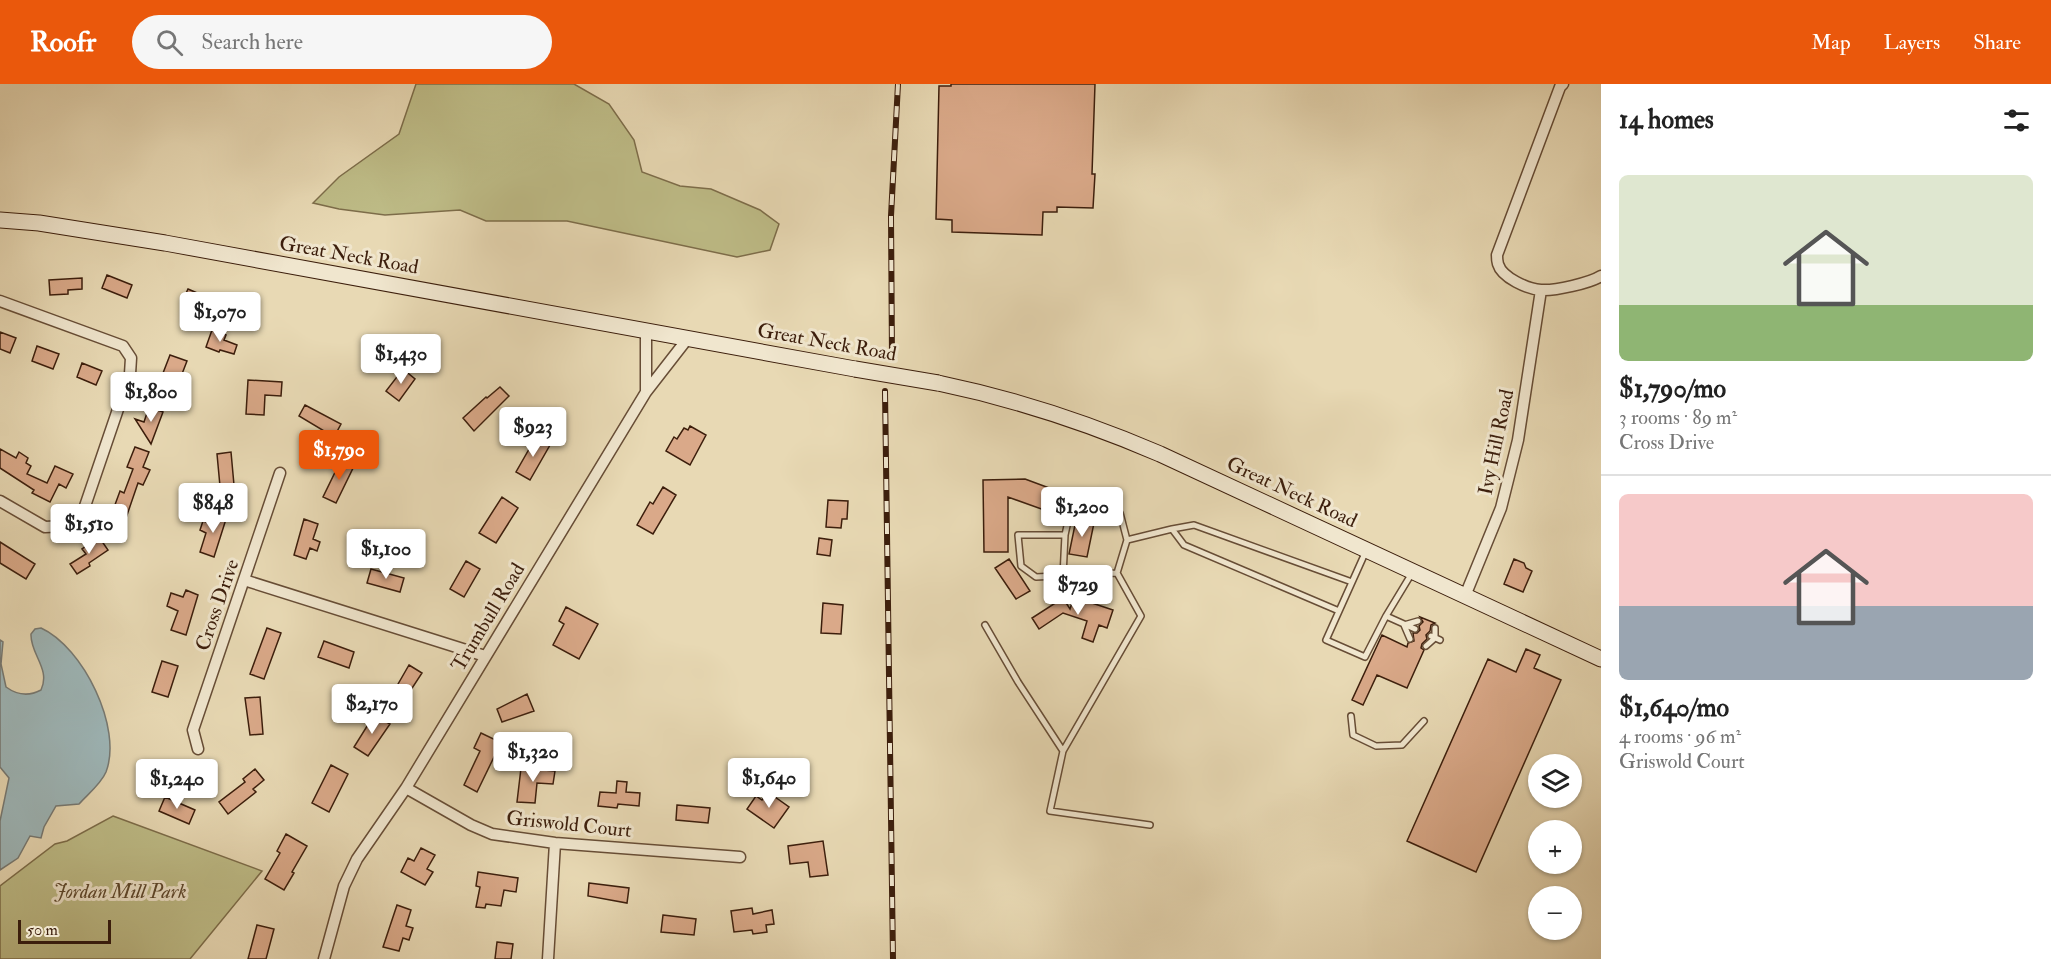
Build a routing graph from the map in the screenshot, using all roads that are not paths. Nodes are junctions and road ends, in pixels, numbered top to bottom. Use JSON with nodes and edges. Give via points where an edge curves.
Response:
{"nodes":[{"id":1,"x":1563,"y":84,"type":"edge"},
{"id":2,"x":0,"y":220,"type":"edge"},
{"id":3,"x":1601,"y":276,"type":"edge"},
{"id":4,"x":1541,"y":290,"type":"junction"},
{"id":5,"x":0,"y":301,"type":"edge"},
{"id":6,"x":646,"y":330,"type":"junction"},
{"id":7,"x":688,"y":338,"type":"junction"},
{"id":8,"x":646,"y":392,"type":"junction"},
{"id":9,"x":280,"y":473,"type":"dead end"},
{"id":10,"x":0,"y":501,"type":"edge"},
{"id":11,"x":1172,"y":529,"type":"junction"},
{"id":12,"x":1065,"y":535,"type":"junction"},
{"id":13,"x":1126,"y":540,"type":"junction"},
{"id":14,"x":1367,"y":550,"type":"junction"},
{"id":15,"x":1413,"y":571,"type":"junction"},
{"id":16,"x":1117,"y":573,"type":"junction"},
{"id":17,"x":1063,"y":576,"type":"junction"},
{"id":18,"x":244,"y":580,"type":"junction"},
{"id":19,"x":1352,"y":582,"type":"junction"},
{"id":20,"x":1465,"y":596,"type":"junction"},
{"id":21,"x":1339,"y":611,"type":"junction"},
{"id":22,"x":1386,"y":616,"type":"junction"},
{"id":23,"x":1418,"y":621,"type":"dead end"},
{"id":24,"x":985,"y":625,"type":"dead end"},
{"id":25,"x":1404,"y":625,"type":"junction"},
{"id":26,"x":1435,"y":628,"type":"dead end"},
{"id":27,"x":1414,"y":629,"type":"dead end"},
{"id":28,"x":1410,"y":639,"type":"dead end"},
{"id":29,"x":1426,"y":646,"type":"dead end"},
{"id":30,"x":485,"y":656,"type":"junction"},
{"id":31,"x":1601,"y":659,"type":"edge"},
{"id":32,"x":1351,"y":716,"type":"dead end"},
{"id":33,"x":1424,"y":721,"type":"dead end"},
{"id":34,"x":198,"y":749,"type":"dead end"},
{"id":35,"x":1063,"y":751,"type":"junction"},
{"id":36,"x":406,"y":788,"type":"junction"},
{"id":37,"x":1150,"y":825,"type":"dead end"},
{"id":38,"x":555,"y":843,"type":"junction"},
{"id":39,"x":740,"y":857,"type":"dead end"},
{"id":40,"x":324,"y":959,"type":"edge"},
{"id":41,"x":548,"y":959,"type":"edge"}],
"edges":[{"from":1,"to":4,"type":"street","via":[[1497,255],[1505,275]]},
{"from":2,"to":6,"type":"main road","name":"Great Neck Road","via":[[165,243]]},
{"from":3,"to":4,"type":"street","via":[[1592,282]]},
{"from":4,"to":20,"type":"street","name":"Ivy Hill Road","via":[[1515,451],[1501,508]]},
{"from":5,"to":10,"type":"street","via":[[123,346],[131,358],[130,374],[84,509],[65,526],[45,527]]},
{"from":6,"to":7,"type":"main road","name":"Great Neck Road"},
{"from":6,"to":8,"type":"street","name":"Trumbull Road"},
{"from":7,"to":8,"type":"street","name":"Trumbull Road"},
{"from":7,"to":14,"type":"main road","name":"Great Neck Road","bridge":true,"via":[[938,383],[1046,410],[1160,454]]},
{"from":8,"to":30,"type":"street","name":"Trumbull Road"},
{"from":9,"to":18,"type":"street","name":"Cross Drive"},
{"from":11,"to":13,"type":"lane"},
{"from":11,"to":19,"type":"lane","via":[[1194,525]]},
{"from":11,"to":21,"type":"lane","via":[[1184,545]]},
{"from":12,"to":13,"type":"lane","via":[[1073,498],[1120,513]]},
{"from":12,"to":17,"type":"lane"},
{"from":12,"to":17,"type":"lane","via":[[1018,535],[1021,566],[1036,577]]},
{"from":13,"to":16,"type":"lane"},
{"from":14,"to":15,"type":"main road","name":"Great Neck Road"},
{"from":14,"to":19,"type":"lane"},
{"from":15,"to":20,"type":"main road","name":"Great Neck Road"},
{"from":15,"to":22,"type":"lane"},
{"from":16,"to":17,"type":"lane"},
{"from":16,"to":35,"type":"lane","via":[[1141,616]]},
{"from":18,"to":30,"type":"street"},
{"from":18,"to":34,"type":"street","name":"Cross Drive","via":[[194,730]]},
{"from":19,"to":21,"type":"lane"},
{"from":20,"to":31,"type":"main road","name":"Great Neck Road"},
{"from":21,"to":22,"type":"lane","via":[[1326,640],[1365,657]]},
{"from":22,"to":25,"type":"lane"},
{"from":23,"to":25,"type":"lane"},
{"from":24,"to":35,"type":"lane"},
{"from":25,"to":27,"type":"lane"},
{"from":25,"to":28,"type":"lane"},
{"from":26,"to":29,"type":"lane","via":[[1435,638]]},
{"from":30,"to":36,"type":"street","name":"Trumbull Road"},
{"from":32,"to":33,"type":"lane","via":[[1353,735],[1376,746],[1402,744]]},
{"from":35,"to":37,"type":"lane","via":[[1050,810]]},
{"from":36,"to":38,"type":"street","name":"Griswold Court","via":[[492,834]]},
{"from":36,"to":40,"type":"street","name":"Trumbull Road","via":[[357,859],[344,886]]},
{"from":38,"to":39,"type":"street","name":"Griswold Court"},
{"from":38,"to":41,"type":"street"}]}
